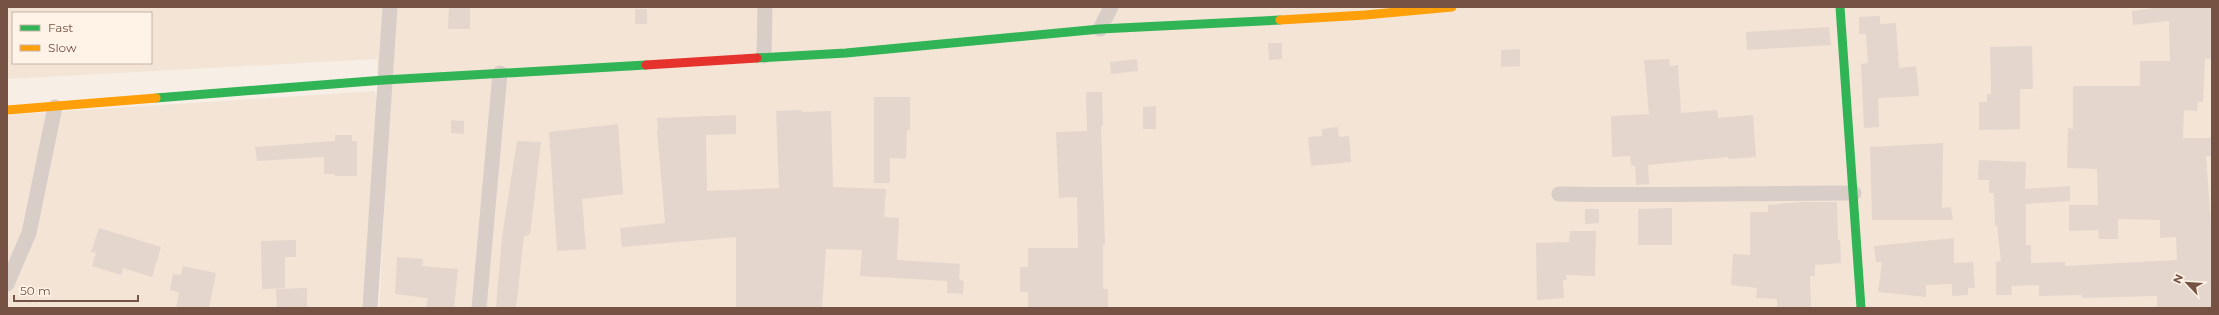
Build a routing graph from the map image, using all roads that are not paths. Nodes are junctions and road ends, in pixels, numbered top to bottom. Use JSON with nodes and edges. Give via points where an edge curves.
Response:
{"nodes":[{"id":1,"x":390,"y":7,"type":"edge"},
{"id":2,"x":765,"y":7,"type":"edge"},
{"id":3,"x":1111,"y":7,"type":"edge"},
{"id":4,"x":1452,"y":7,"type":"edge"},
{"id":5,"x":1840,"y":7,"type":"edge"},
{"id":6,"x":1100,"y":29,"type":"junction"},
{"id":7,"x":764,"y":56,"type":"junction"},
{"id":8,"x":500,"y":73,"type":"junction"},
{"id":9,"x":384,"y":80,"type":"junction"},
{"id":10,"x":55,"y":106,"type":"junction"},
{"id":11,"x":7,"y":110,"type":"edge"},
{"id":12,"x":1854,"y":193,"type":"junction"},
{"id":13,"x":1559,"y":194,"type":"dead end"},
{"id":14,"x":7,"y":284,"type":"edge"},
{"id":15,"x":370,"y":308,"type":"edge"},
{"id":16,"x":479,"y":308,"type":"edge"},
{"id":17,"x":1861,"y":308,"type":"edge"}],
"edges":[{"from":1,"to":9,"type":"street"},
{"from":2,"to":7,"type":"street"},
{"from":3,"to":6,"type":"street"},
{"from":4,"to":6,"type":"street"},
{"from":5,"to":12,"type":"street"},
{"from":6,"to":7,"type":"street","via":[[846,53]]},
{"from":7,"to":8,"type":"street"},
{"from":8,"to":9,"type":"street"},
{"from":8,"to":16,"type":"street"},
{"from":9,"to":10,"type":"street"},
{"from":9,"to":15,"type":"street"},
{"from":10,"to":11,"type":"street"},
{"from":10,"to":14,"type":"street","via":[[30,233]]},
{"from":12,"to":13,"type":"street","via":[[1646,196]]},
{"from":12,"to":17,"type":"street"}]}
